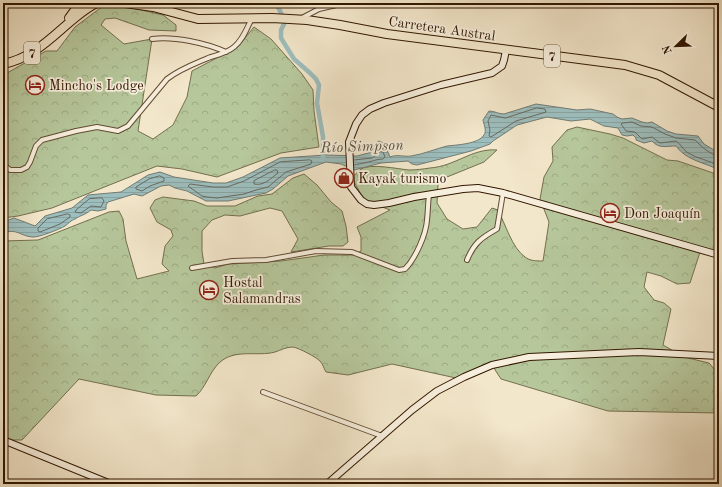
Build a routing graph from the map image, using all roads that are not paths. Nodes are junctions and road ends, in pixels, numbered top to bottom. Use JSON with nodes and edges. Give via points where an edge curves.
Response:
{"nodes":[{"id":1,"x":80,"y":3,"type":"edge"},
{"id":2,"x":96,"y":3,"type":"edge"},
{"id":3,"x":125,"y":3,"type":"edge"},
{"id":4,"x":142,"y":3,"type":"edge"},
{"id":5,"x":345,"y":3,"type":"edge"},
{"id":6,"x":153,"y":7,"type":"junction"},
{"id":7,"x":252,"y":18,"type":"junction"},
{"id":8,"x":297,"y":20,"type":"junction"},
{"id":9,"x":56,"y":34,"type":"junction"},
{"id":10,"x":152,"y":39,"type":"dead end"},
{"id":11,"x":506,"y":50,"type":"junction"},
{"id":12,"x":226,"y":52,"type":"junction"},
{"id":13,"x":3,"y":64,"type":"edge"},
{"id":14,"x":719,"y":107,"type":"edge"},
{"id":15,"x":3,"y":164,"type":"edge"},
{"id":16,"x":503,"y":193,"type":"junction"},
{"id":17,"x":429,"y":194,"type":"junction"},
{"id":18,"x":719,"y":255,"type":"edge"},
{"id":19,"x":467,"y":260,"type":"dead end"},
{"id":20,"x":192,"y":268,"type":"dead end"},
{"id":21,"x":719,"y":356,"type":"edge"},
{"id":22,"x":263,"y":392,"type":"dead end"},
{"id":23,"x":382,"y":436,"type":"junction"},
{"id":24,"x":3,"y":440,"type":"edge"},
{"id":25,"x":111,"y":484,"type":"edge"},
{"id":26,"x":327,"y":484,"type":"edge"}],
"edges":[{"from":1,"to":9,"type":"highway","number":"7"},
{"from":2,"to":9,"type":"highway","number":"7"},
{"from":3,"to":6,"type":"highway","name":"Carretera Austral","number":"7"},
{"from":4,"to":6,"type":"highway","name":"Carretera Austral","number":"7"},
{"from":5,"to":8,"type":"street","via":[[319,9]]},
{"from":6,"to":7,"type":"highway","name":"Carretera Austral","number":"7","via":[[198,19]]},
{"from":7,"to":8,"type":"highway","name":"Carretera Austral","number":"7"},
{"from":7,"to":12,"type":"street","via":[[244,35]]},
{"from":8,"to":11,"type":"highway","name":"Carretera Austral","number":"7"},
{"from":9,"to":13,"type":"highway","number":"7","via":[[33,53]]},
{"from":10,"to":12,"type":"street","via":[[182,40]]},
{"from":11,"to":14,"type":"highway","name":"Carretera Austral","number":"7","via":[[639,68],[658,75]]},
{"from":11,"to":17,"type":"street","via":[[502,66],[492,73],[384,102],[362,115],[356,124],[349,142],[350,178],[351,187],[360,200],[367,204],[389,203]]},
{"from":12,"to":15,"type":"street","via":[[196,63],[167,79],[128,126],[118,131],[97,127],[42,140],[36,146],[27,167],[10,170]]},
{"from":16,"to":17,"type":"street","via":[[478,188]]},
{"from":16,"to":18,"type":"street"},
{"from":16,"to":19,"type":"street","via":[[497,229],[481,238]]},
{"from":17,"to":20,"type":"street","via":[[427,222],[418,249],[405,270],[398,270],[352,252],[316,251],[266,260],[232,261]]},
{"from":21,"to":23,"type":"street","via":[[640,352],[529,357],[492,365],[437,392]]},
{"from":22,"to":23,"type":"street"},
{"from":23,"to":26,"type":"street"},
{"from":24,"to":25,"type":"street"}]}
